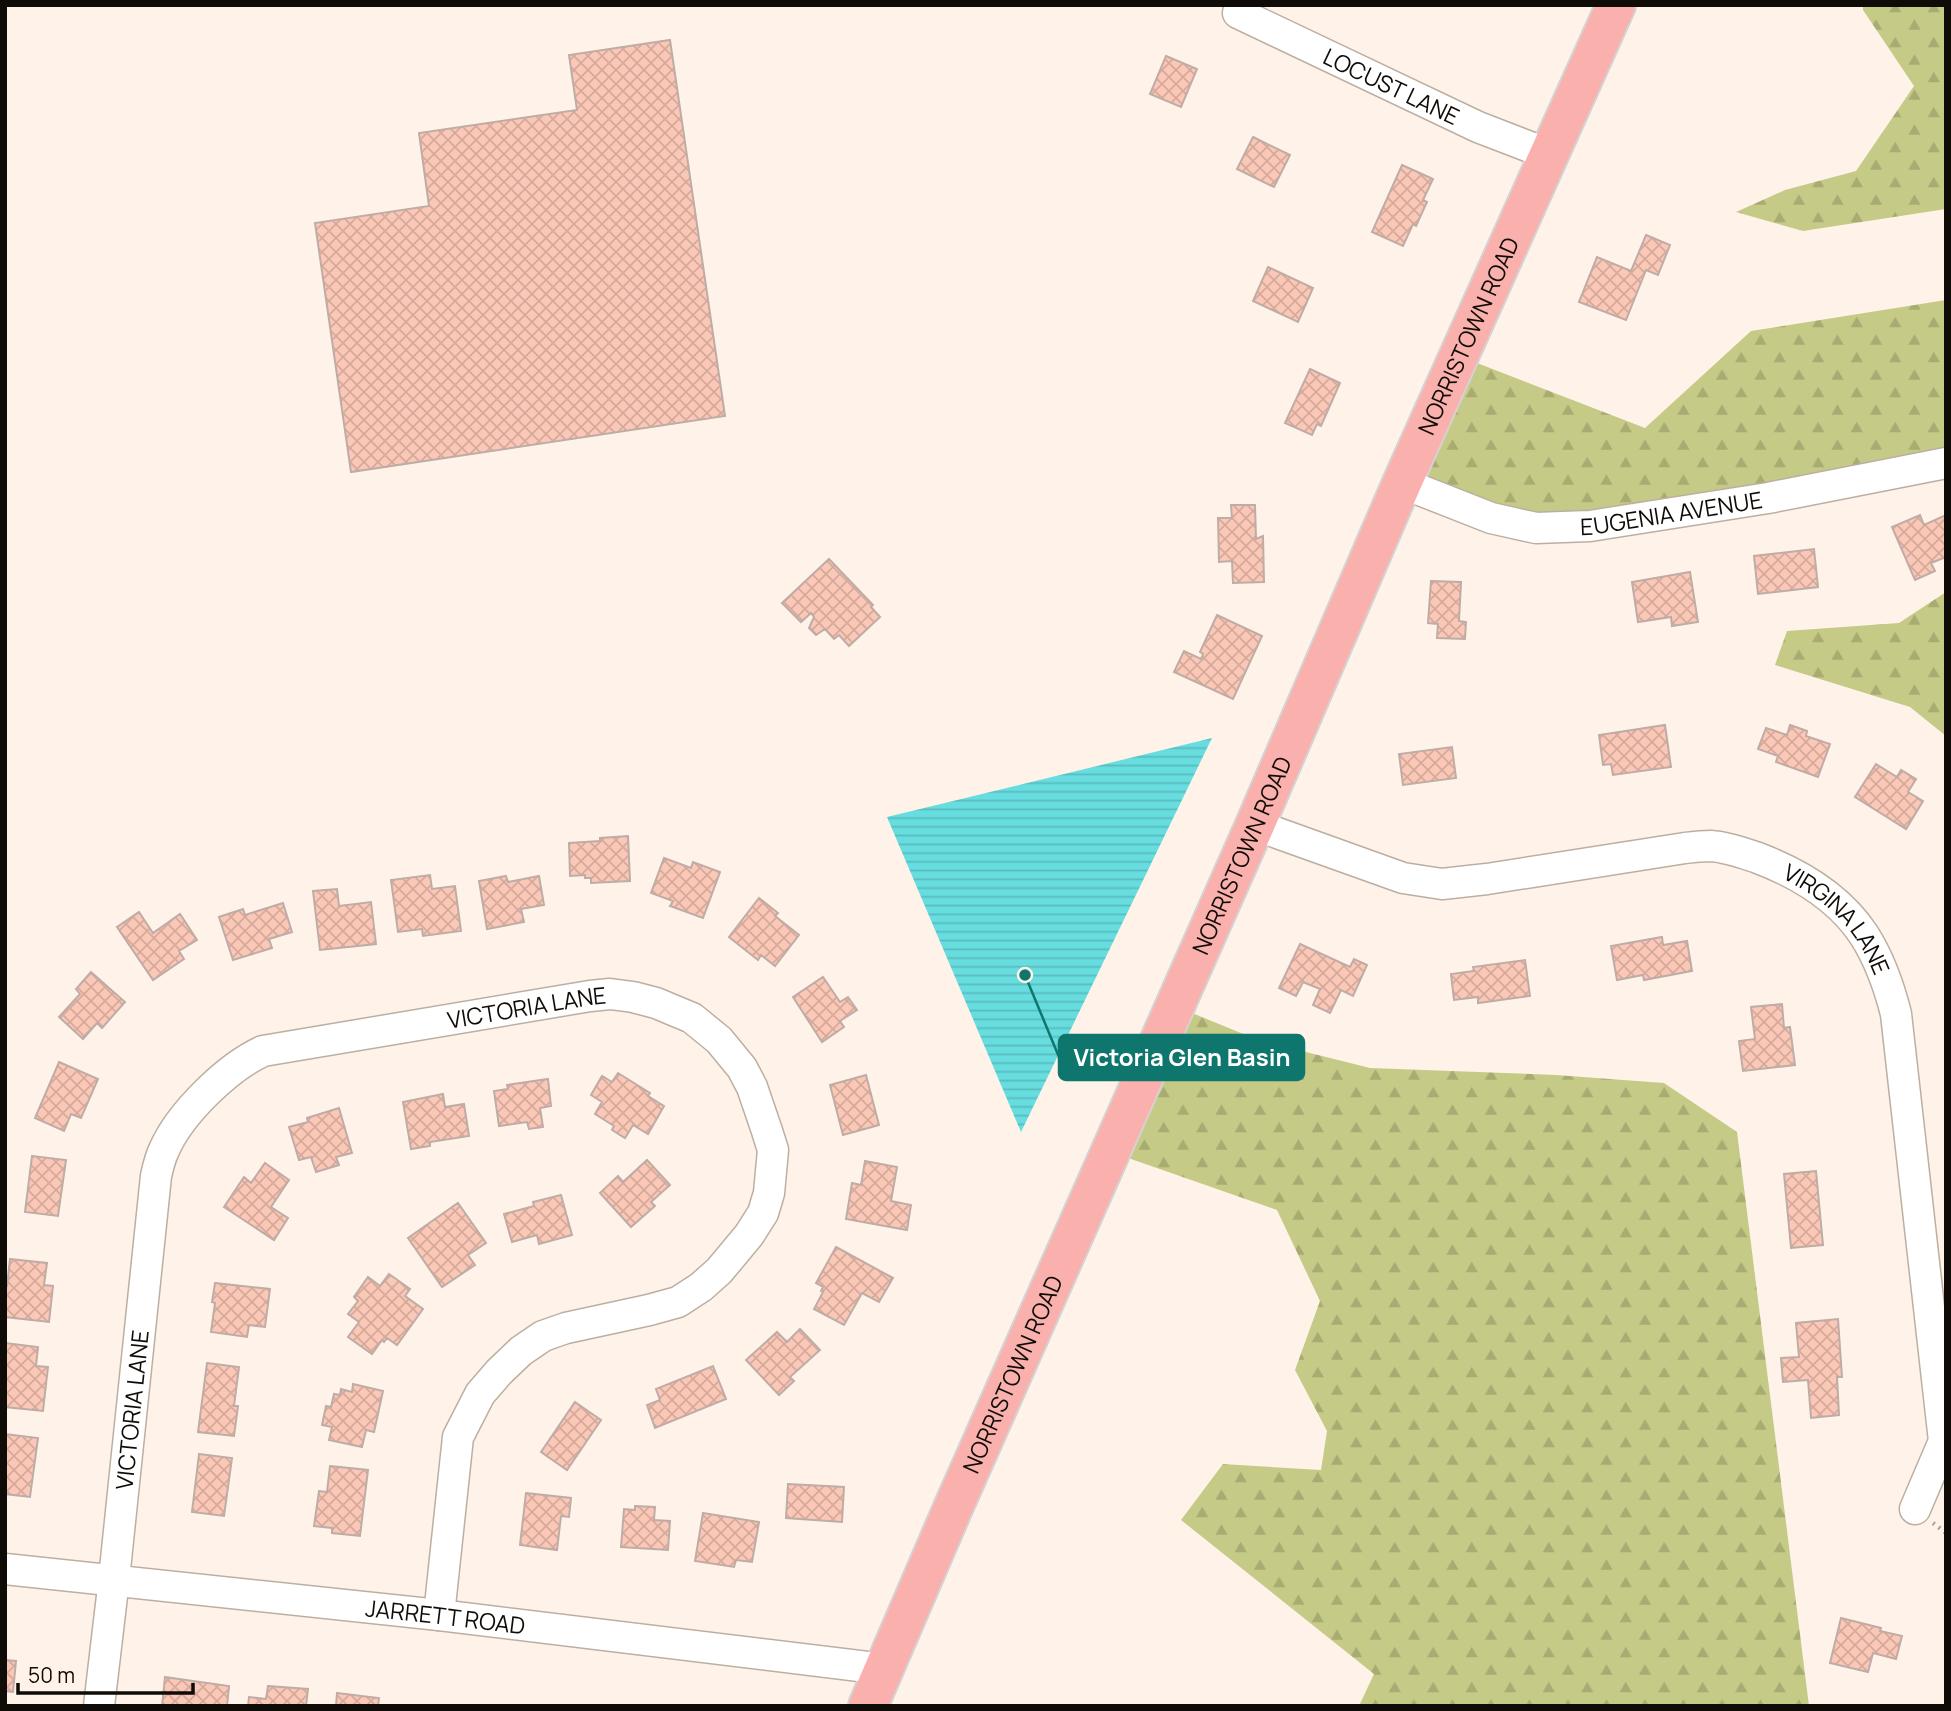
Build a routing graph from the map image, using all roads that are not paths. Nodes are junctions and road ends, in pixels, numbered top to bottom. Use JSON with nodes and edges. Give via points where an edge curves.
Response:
{"nodes":[{"id":1,"x":1616,"y":5,"type":"edge"},
{"id":2,"x":1238,"y":13,"type":"dead end"},
{"id":3,"x":1548,"y":153,"type":"junction"},
{"id":4,"x":1946,"y":463,"type":"edge"},
{"id":5,"x":1402,"y":483,"type":"junction"},
{"id":6,"x":1255,"y":825,"type":"junction"},
{"id":7,"x":1915,"y":1509,"type":"dead end"},
{"id":8,"x":5,"y":1569,"type":"edge"},
{"id":9,"x":114,"y":1579,"type":"junction"},
{"id":10,"x":439,"y":1615,"type":"junction"},
{"id":11,"x":884,"y":1669,"type":"junction"},
{"id":12,"x":99,"y":1706,"type":"edge"},
{"id":13,"x":868,"y":1706,"type":"edge"}],
"edges":[{"from":1,"to":3,"type":"main road","name":"NORRISTOWN ROAD"},
{"from":2,"to":3,"type":"street","name":"LOCUST LANE","via":[[1478,127]]},
{"from":3,"to":5,"type":"main road","name":"NORRISTOWN ROAD"},
{"from":4,"to":5,"type":"street","name":"EUGENIA AVENUE","via":[[1768,498],[1590,526],[1536,528],[1491,519]]},
{"from":5,"to":6,"type":"main road","name":"NORRISTOWN ROAD"},
{"from":6,"to":7,"type":"street","name":"VIRGINA LANE","via":[[1403,878],[1441,884],[1713,846],[1784,869],[1818,888],[1849,916],[1876,955],[1896,1014],[1944,1441]]},
{"from":6,"to":11,"type":"main road","name":"NORRISTOWN ROAD"},
{"from":8,"to":9,"type":"street","name":"JARRETT ROAD"},
{"from":9,"to":10,"type":"street","name":"JARRETT ROAD"},
{"from":9,"to":10,"type":"street","name":"VICTORIA LANE","via":[[156,1176],[164,1148],[196,1104],[229,1071],[263,1051],[590,996],[610,994],[656,1003],[692,1018],[719,1040],[752,1087],[773,1150],[763,1213],[719,1271],[678,1302],[543,1336],[521,1351],[480,1394],[458,1437]]},
{"from":9,"to":12,"type":"street","name":"VICTORIA LANE"},
{"from":10,"to":11,"type":"street","name":"JARRETT ROAD"},
{"from":11,"to":13,"type":"main road","name":"NORRISTOWN ROAD"}]}
